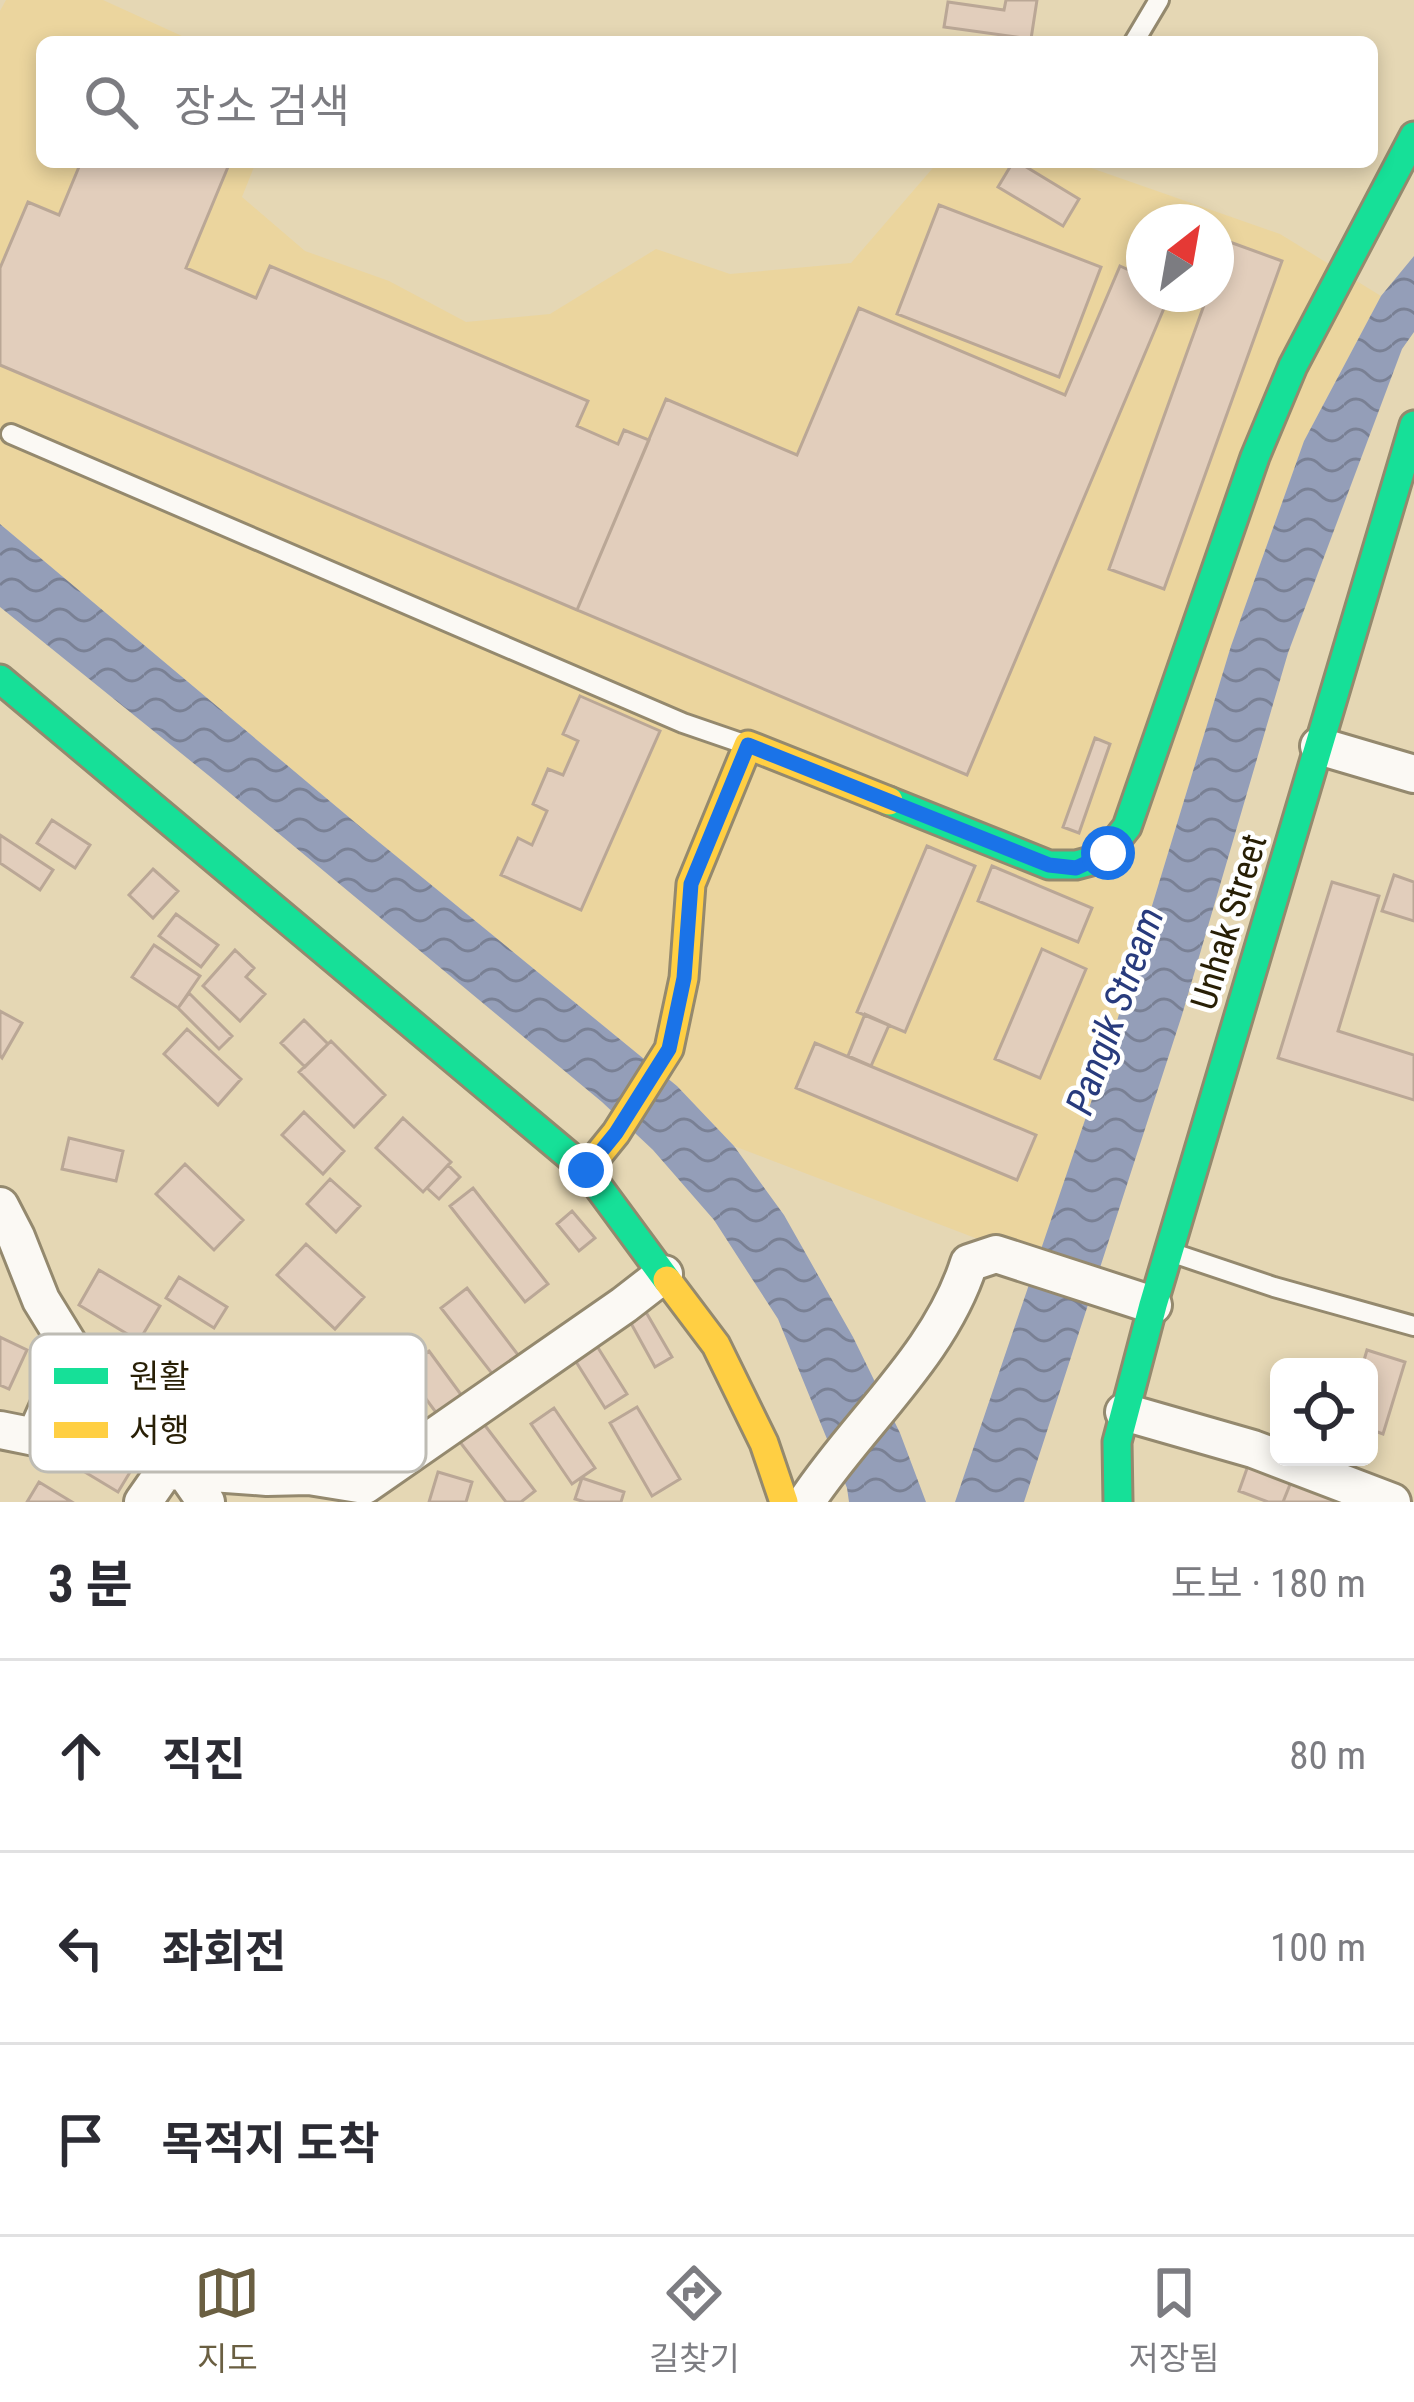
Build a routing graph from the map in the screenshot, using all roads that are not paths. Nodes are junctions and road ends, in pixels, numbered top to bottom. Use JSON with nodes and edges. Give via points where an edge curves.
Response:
{"nodes":[{"id":1,"x":1159,"y":0,"type":"edge"},
{"id":2,"x":1138,"y":36,"type":"edge"},
{"id":3,"x":1414,"y":136,"type":"edge"},
{"id":4,"x":1414,"y":425,"type":"edge"},
{"id":5,"x":11,"y":434,"type":"dead end"},
{"id":6,"x":0,"y":679,"type":"edge"},
{"id":7,"x":748,"y":745,"type":"junction"},
{"id":8,"x":1319,"y":746,"type":"junction"},
{"id":9,"x":1414,"y":774,"type":"edge"},
{"id":10,"x":586,"y":1170,"type":"junction"},
{"id":11,"x":0,"y":1206,"type":"edge"},
{"id":12,"x":1169,"y":1251,"type":"junction"},
{"id":13,"x":664,"y":1274,"type":"junction"},
{"id":14,"x":1153,"y":1305,"type":"junction"},
{"id":15,"x":1414,"y":1326,"type":"edge"},
{"id":16,"x":62,"y":1334,"type":"edge"},
{"id":17,"x":1120,"y":1427,"type":"junction"},
{"id":18,"x":0,"y":1430,"type":"edge"},
{"id":19,"x":30,"y":1436,"type":"edge"},
{"id":20,"x":426,"y":1442,"type":"edge"},
{"id":21,"x":164,"y":1472,"type":"edge"},
{"id":22,"x":185,"y":1472,"type":"edge"},
{"id":23,"x":198,"y":1472,"type":"edge"},
{"id":24,"x":383,"y":1472,"type":"edge"},
{"id":25,"x":1090,"y":1482,"type":"dead end"},
{"id":26,"x":812,"y":1493,"type":"edge"},
{"id":27,"x":142,"y":1502,"type":"edge"},
{"id":28,"x":206,"y":1502,"type":"edge"},
{"id":29,"x":784,"y":1502,"type":"edge"},
{"id":30,"x":1118,"y":1502,"type":"edge"},
{"id":31,"x":1392,"y":1502,"type":"edge"}],
"edges":[{"from":1,"to":2,"type":"lane"},
{"from":3,"to":7,"type":"street","via":[[1293,366],[1127,826],[1108,853],[1076,868],[1049,865]]},
{"from":4,"to":8,"type":"street","name":"Unhak Street"},
{"from":5,"to":7,"type":"lane"},
{"from":6,"to":10,"type":"street"},
{"from":7,"to":10,"type":"street","via":[[691,884],[669,1049]]},
{"from":8,"to":9,"type":"street"},
{"from":8,"to":12,"type":"street","name":"Unhak Street"},
{"from":10,"to":13,"type":"street"},
{"from":11,"to":16,"type":"street"},
{"from":12,"to":14,"type":"street","name":"Unhak Street"},
{"from":12,"to":15,"type":"lane"},
{"from":13,"to":20,"type":"street"},
{"from":13,"to":29,"type":"street","via":[[716,1345]]},
{"from":14,"to":17,"type":"street","name":"Unhak Street"},
{"from":14,"to":26,"type":"street","via":[[996,1254],[969,1263],[959,1294],[893,1392]]},
{"from":17,"to":25,"type":"street","name":"Unhak Street"},
{"from":17,"to":30,"type":"street","name":"Unhak Street"},
{"from":17,"to":31,"type":"street","via":[[1253,1450]]},
{"from":18,"to":19,"type":"street"},
{"from":21,"to":27,"type":"street"},
{"from":22,"to":28,"type":"street"},
{"from":23,"to":24,"type":"street","via":[[365,1485]]}]}
